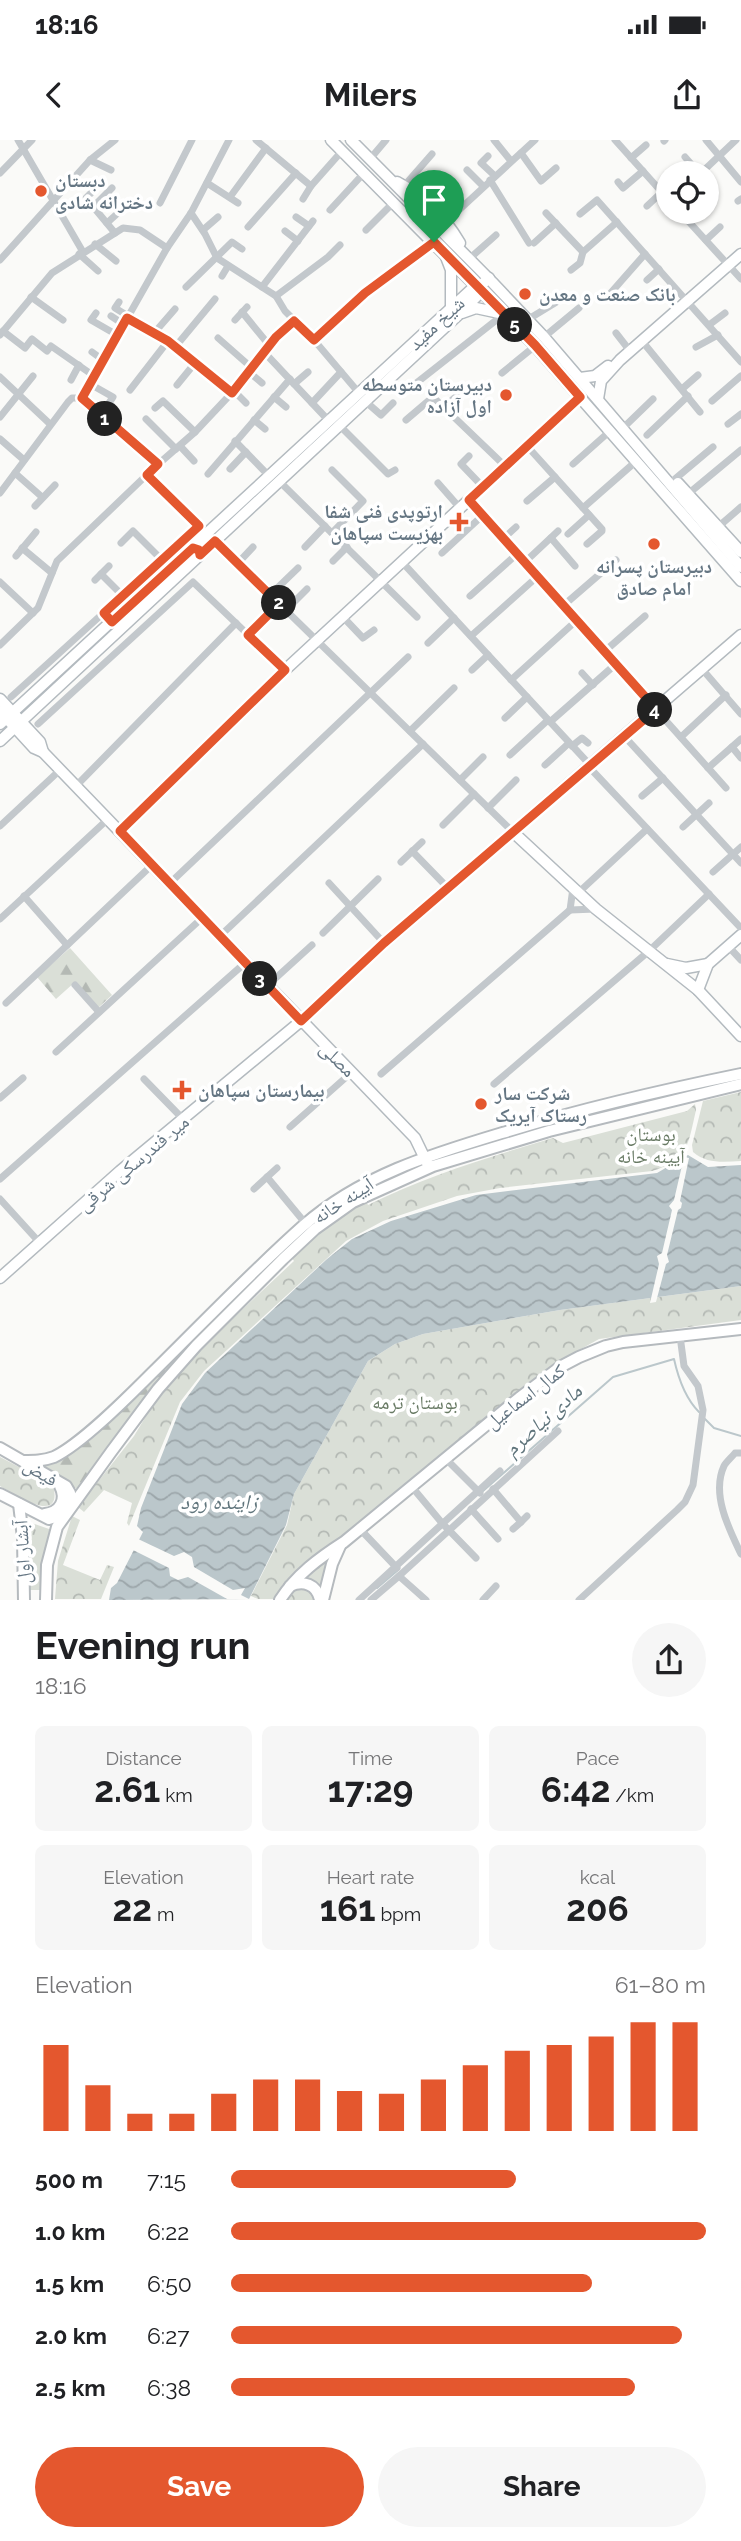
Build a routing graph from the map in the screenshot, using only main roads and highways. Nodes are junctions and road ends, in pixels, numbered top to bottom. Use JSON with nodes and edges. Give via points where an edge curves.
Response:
{"nodes":[{"id":1,"x":331,"y":140,"type":"edge"},
{"id":2,"x":352,"y":141,"type":"edge"},
{"id":3,"x":343,"y":152,"type":"junction"},
{"id":4,"x":387,"y":177,"type":"junction"},
{"id":5,"x":443,"y":250,"type":"junction"},
{"id":6,"x":741,"y":254,"type":"edge"},
{"id":7,"x":469,"y":259,"type":"junction"},
{"id":8,"x":489,"y":278,"type":"junction"},
{"id":9,"x":479,"y":287,"type":"junction"},
{"id":10,"x":455,"y":311,"type":"junction"},
{"id":11,"x":504,"y":314,"type":"junction"},
{"id":12,"x":620,"y":360,"type":"junction"},
{"id":13,"x":580,"y":378,"type":"junction"},
{"id":14,"x":362,"y":397,"type":"junction"},
{"id":15,"x":580,"y":397,"type":"junction"},
{"id":16,"x":598,"y":400,"type":"junction"},
{"id":17,"x":631,"y":437,"type":"junction"},
{"id":18,"x":636,"y":457,"type":"junction"},
{"id":19,"x":274,"y":479,"type":"junction"},
{"id":20,"x":739,"y":546,"type":"edge"},
{"id":21,"x":196,"y":552,"type":"junction"},
{"id":22,"x":741,"y":567,"type":"edge"},
{"id":23,"x":741,"y":581,"type":"edge"},
{"id":24,"x":741,"y":589,"type":"edge"},
{"id":25,"x":741,"y":635,"type":"edge"},
{"id":26,"x":0,"y":699,"type":"edge"},
{"id":27,"x":5,"y":717,"type":"edge"},
{"id":28,"x":18,"y":725,"type":"junction"},
{"id":29,"x":0,"y":741,"type":"edge"},
{"id":30,"x":120,"y":831,"type":"junction"},
{"id":31,"x":513,"y":832,"type":"junction"},
{"id":32,"x":741,"y":935,"type":"edge"},
{"id":33,"x":664,"y":964,"type":"junction"},
{"id":34,"x":708,"y":964,"type":"junction"},
{"id":35,"x":698,"y":990,"type":"junction"},
{"id":36,"x":301,"y":1021,"type":"junction"},
{"id":37,"x":741,"y":1035,"type":"edge"},
{"id":38,"x":740,"y":1075,"type":"edge"},
{"id":39,"x":427,"y":1162,"type":"junction"},
{"id":40,"x":0,"y":1278,"type":"edge"},
{"id":41,"x":239,"y":1295,"type":"junction"},
{"id":42,"x":741,"y":1329,"type":"edge"},
{"id":43,"x":0,"y":1448,"type":"edge"},
{"id":44,"x":23,"y":1461,"type":"junction"},
{"id":45,"x":56,"y":1480,"type":"junction"},
{"id":46,"x":0,"y":1493,"type":"edge"},
{"id":47,"x":19,"y":1504,"type":"junction"},
{"id":48,"x":69,"y":1510,"type":"junction"},
{"id":49,"x":38,"y":1514,"type":"junction"},
{"id":50,"x":344,"y":1542,"type":"junction"},
{"id":51,"x":288,"y":1587,"type":"junction"},
{"id":52,"x":24,"y":1598,"type":"edge"},
{"id":53,"x":45,"y":1600,"type":"edge"},
{"id":54,"x":280,"y":1600,"type":"edge"},
{"id":55,"x":321,"y":1600,"type":"edge"}],
"edges":[{"from":1,"to":3,"type":"main road"},
{"from":2,"to":3,"type":"main road","via":[[351,151]]},
{"from":2,"to":4,"type":"main road"},
{"from":3,"to":5,"type":"main road"},
{"from":4,"to":7,"type":"main road"},
{"from":4,"to":7,"type":"main road","via":[[419,194],[447,221]]},
{"from":5,"to":9,"type":"main road"},
{"from":5,"to":10,"type":"main road","via":[[451,270]]},
{"from":6,"to":12,"type":"main road"},
{"from":7,"to":8,"type":"main road"},
{"from":8,"to":9,"type":"main road","name":"شیخ مفید"},
{"from":8,"to":13,"type":"main road"},
{"from":9,"to":10,"type":"main road","name":"شیخ مفید","via":[[473,288]]},
{"from":9,"to":11,"type":"main road"},
{"from":10,"to":11,"type":"main road","via":[[476,308]]},
{"from":10,"to":14,"type":"main road","name":"شیخ مفید"},
{"from":11,"to":15,"type":"main road"},
{"from":12,"to":13,"type":"main road","via":[[595,376]]},
{"from":12,"to":16,"type":"main road","via":[[601,381]]},
{"from":13,"to":16,"type":"main road"},
{"from":14,"to":19,"type":"main road","name":"شیخ مفید","via":[[329,421]]},
{"from":14,"to":19,"type":"main road","name":"شیخ مفید","via":[[340,425]]},
{"from":15,"to":18,"type":"main road"},
{"from":15,"to":30,"type":"main road","via":[[285,670]]},
{"from":16,"to":17,"type":"main road"},
{"from":17,"to":18,"type":"main road"},
{"from":17,"to":20,"type":"main road","via":[[641,442]]},
{"from":18,"to":22,"type":"main road"},
{"from":18,"to":23,"type":"main road"},
{"from":18,"to":24,"type":"main road"},
{"from":19,"to":21,"type":"main road","name":"شیخ مفید"},
{"from":21,"to":27,"type":"main road","name":"شیخ مفید"},
{"from":21,"to":28,"type":"main road","name":"شیخ مفید"},
{"from":25,"to":31,"type":"main road","name":"میر فندرسکی شرقی"},
{"from":26,"to":27,"type":"main road","name":"مصلی"},
{"from":27,"to":28,"type":"main road","name":"مصلی"},
{"from":28,"to":29,"type":"main road","name":"شیخ مفید"},
{"from":28,"to":30,"type":"main road","name":"مصلی","via":[[34,748]]},
{"from":30,"to":36,"type":"main road","name":"مصلی"},
{"from":31,"to":33,"type":"main road"},
{"from":31,"to":36,"type":"main road","name":"میر فندرسکی شرقی"},
{"from":32,"to":34,"type":"main road"},
{"from":33,"to":34,"type":"main road","via":[[686,968]]},
{"from":33,"to":35,"type":"main road"},
{"from":34,"to":35,"type":"main road"},
{"from":35,"to":37,"type":"main road"},
{"from":36,"to":39,"type":"main road","name":"مصلی","via":[[415,1138]]},
{"from":36,"to":40,"type":"main road","name":"میر فندرسکی شرقی"},
{"from":38,"to":39,"type":"main road","name":"آیینه خانه","via":[[548,1119]]},
{"from":39,"to":41,"type":"main road","name":"آیینه خانه","via":[[344,1209]]},
{"from":39,"to":41,"type":"main road","name":"آیینه خانه","via":[[383,1175],[345,1195],[306,1224]]},
{"from":41,"to":44,"type":"main road","name":"آیینه خانه","via":[[70,1446],[38,1462]]},
{"from":41,"to":48,"type":"main road","name":"آیینه خانه","via":[[158,1389]]},
{"from":42,"to":50,"type":"main road","name":"کمال اسماعیل","via":[[623,1342],[579,1357],[541,1381]]},
{"from":43,"to":44,"type":"main road","name":"فیض"},
{"from":44,"to":45,"type":"main road","name":"فیض"},
{"from":45,"to":48,"type":"main road","name":"فیض","via":[[71,1493]]},
{"from":45,"to":49,"type":"main road","via":[[63,1501],[56,1511]]},
{"from":46,"to":47,"type":"main road","name":"فیض"},
{"from":47,"to":49,"type":"main road","name":"فیض"},
{"from":47,"to":52,"type":"main road","name":"آبشار اول"},
{"from":48,"to":49,"type":"main road","name":"فیض","via":[[49,1519]]},
{"from":48,"to":53,"type":"main road","name":"آبشار اول","via":[[52,1541]]},
{"from":50,"to":51,"type":"main road","name":"کمال اسماعیل"},
{"from":50,"to":55,"type":"main road","name":"کمال اسماعیل"},
{"from":51,"to":54,"type":"main road","name":"کمال اسماعیل"},
{"from":51,"to":55,"type":"main road","via":[[310,1585]]},
{"from":52,"to":53,"type":"main road","via":[[31,1594]]}]}
